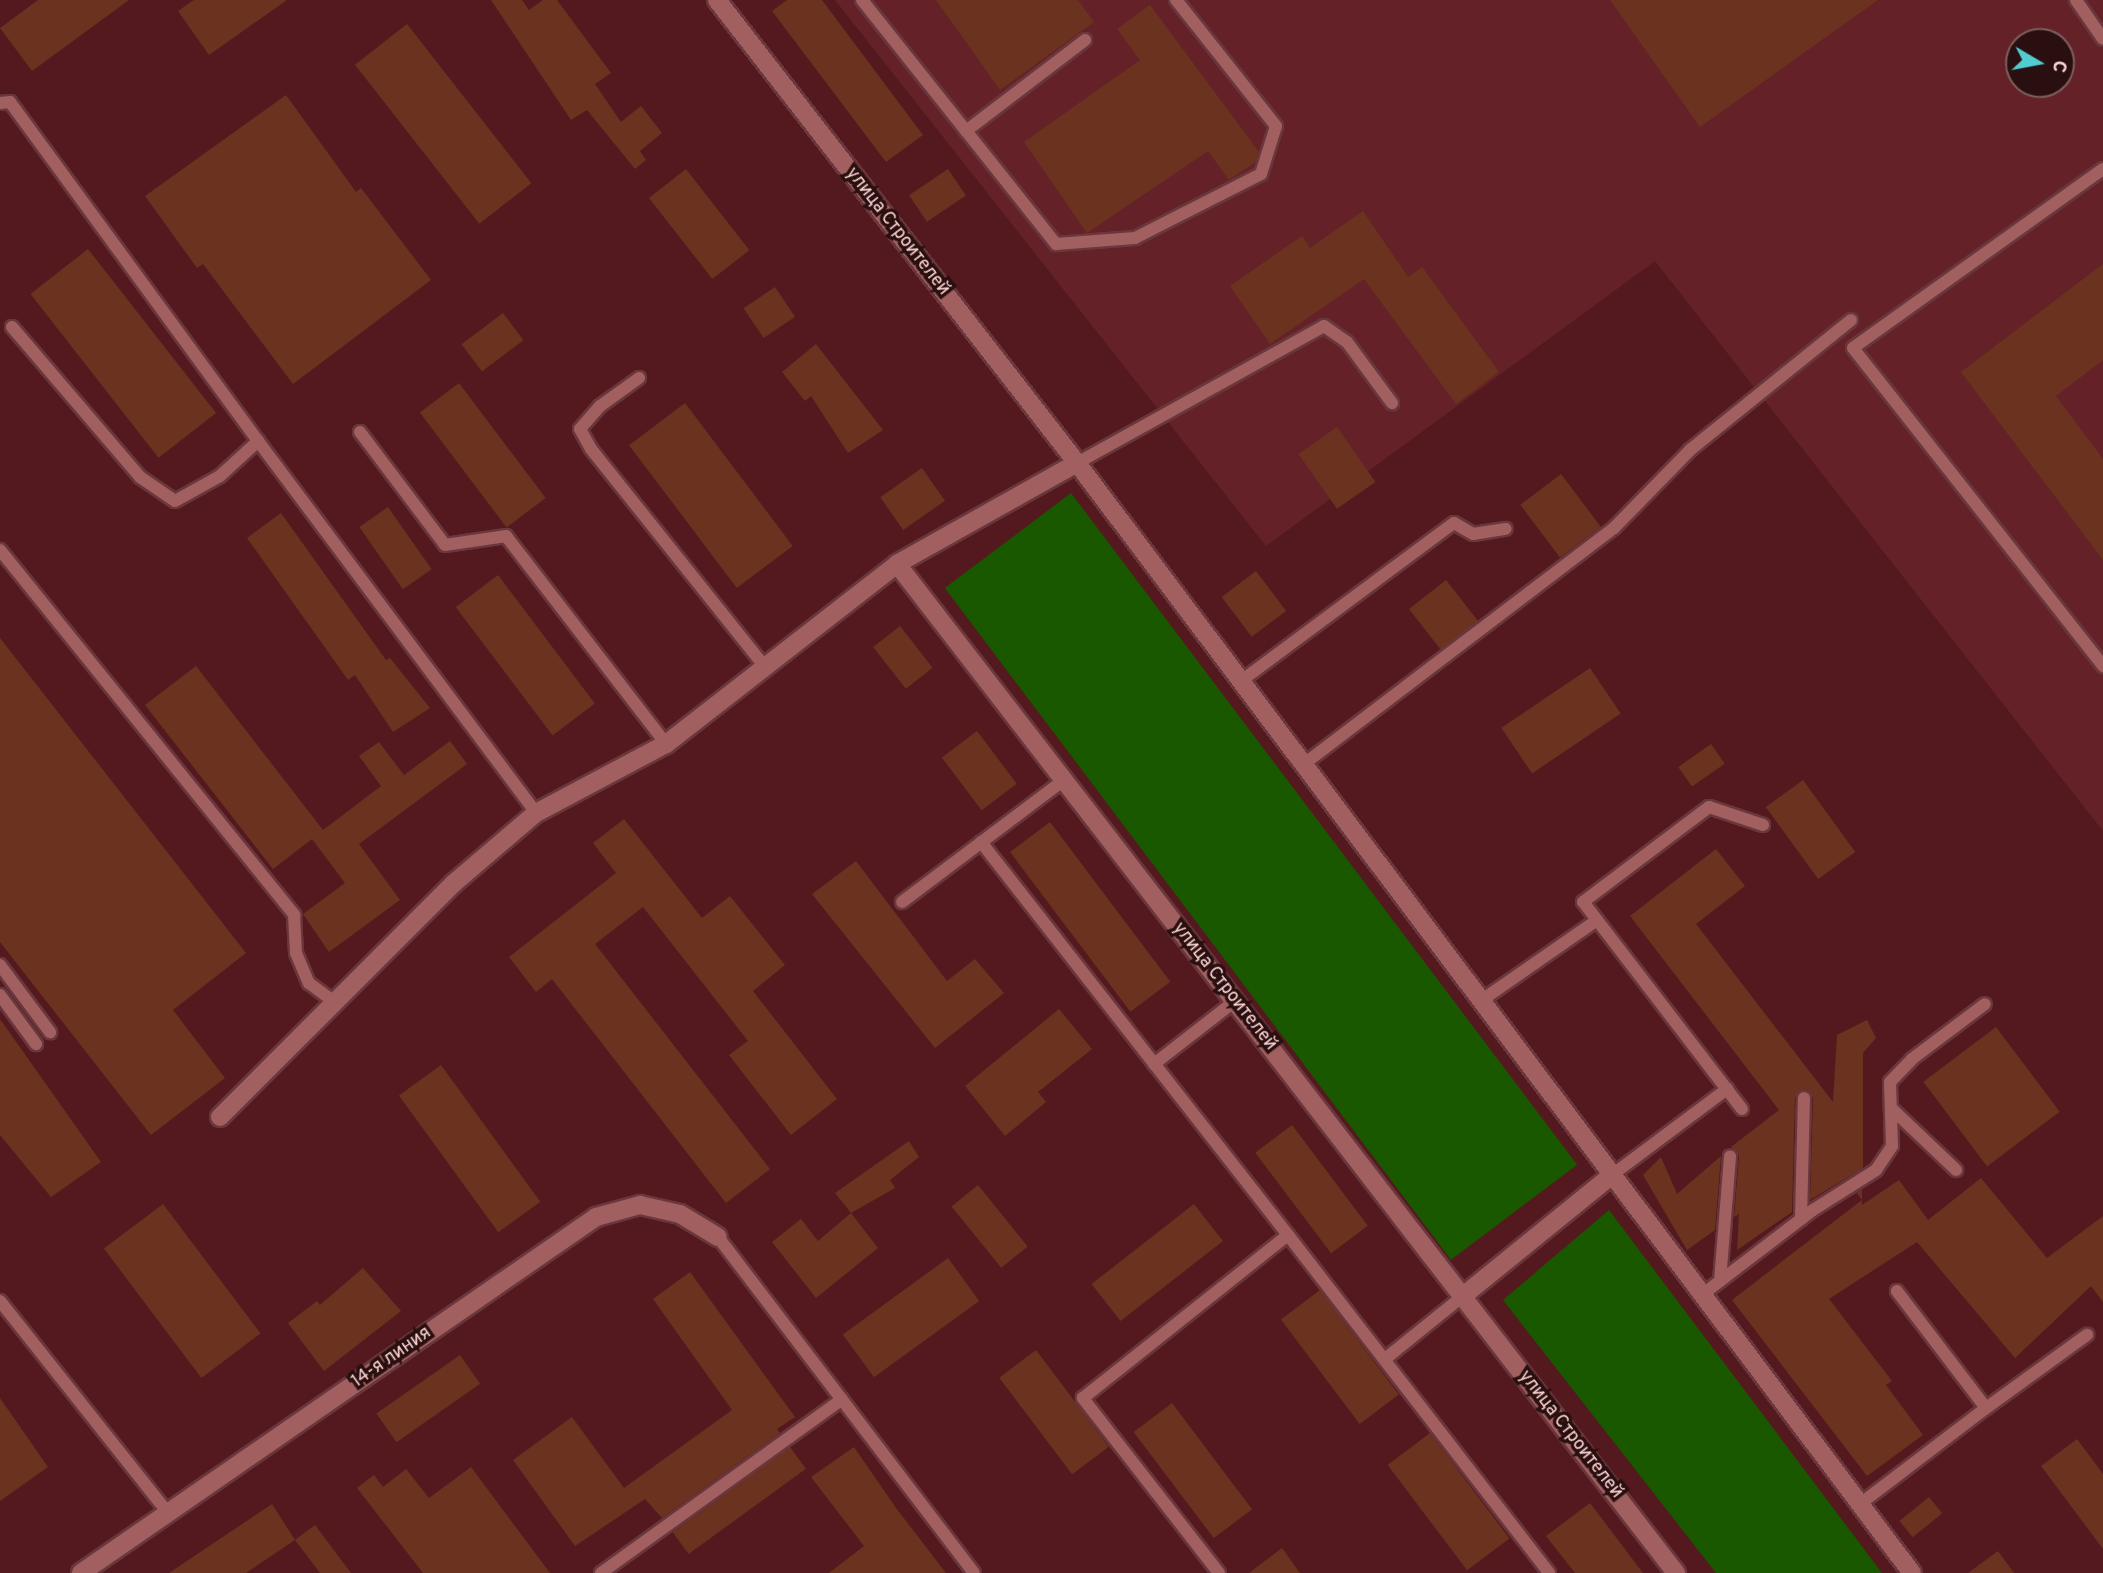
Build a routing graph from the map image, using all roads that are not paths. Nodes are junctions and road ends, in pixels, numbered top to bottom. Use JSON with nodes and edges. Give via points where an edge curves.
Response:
{"nodes":[{"id":1,"x":717,"y":0,"type":"edge"},
{"id":2,"x":862,"y":0,"type":"edge"},
{"id":3,"x":1176,"y":0,"type":"edge"},
{"id":4,"x":2076,"y":0,"type":"edge"},
{"id":5,"x":2103,"y":39,"type":"edge"},
{"id":6,"x":1085,"y":40,"type":"dead end"},
{"id":7,"x":0,"y":91,"type":"edge"},
{"id":8,"x":5,"y":102,"type":"edge"},
{"id":9,"x":966,"y":131,"type":"junction"},
{"id":10,"x":2103,"y":169,"type":"edge"},
{"id":11,"x":1851,"y":320,"type":"dead end"},
{"id":12,"x":12,"y":327,"type":"dead end"},
{"id":13,"x":639,"y":378,"type":"dead end"},
{"id":14,"x":1392,"y":403,"type":"dead end"},
{"id":15,"x":360,"y":432,"type":"dead end"},
{"id":16,"x":258,"y":442,"type":"junction"},
{"id":17,"x":1077,"y":463,"type":"junction"},
{"id":18,"x":1506,"y":529,"type":"dead end"},
{"id":19,"x":0,"y":550,"type":"edge"},
{"id":20,"x":897,"y":564,"type":"junction"},
{"id":21,"x":764,"y":666,"type":"junction"},
{"id":22,"x":2103,"y":666,"type":"edge"},
{"id":23,"x":1241,"y":681,"type":"junction"},
{"id":24,"x":666,"y":744,"type":"junction"},
{"id":25,"x":1304,"y":764,"type":"junction"},
{"id":26,"x":1064,"y":780,"type":"junction"},
{"id":27,"x":536,"y":813,"type":"junction"},
{"id":28,"x":1763,"y":825,"type":"dead end"},
{"id":29,"x":981,"y":842,"type":"junction"},
{"id":30,"x":902,"y":902,"type":"dead end"},
{"id":31,"x":1597,"y":920,"type":"junction"},
{"id":32,"x":0,"y":965,"type":"edge"},
{"id":33,"x":0,"y":995,"type":"edge"},
{"id":34,"x":1482,"y":1000,"type":"junction"},
{"id":35,"x":333,"y":1001,"type":"junction"},
{"id":36,"x":1235,"y":1001,"type":"junction"},
{"id":37,"x":1985,"y":1004,"type":"dead end"},
{"id":38,"x":50,"y":1032,"type":"dead end"},
{"id":39,"x":36,"y":1044,"type":"dead end"},
{"id":40,"x":1154,"y":1064,"type":"junction"},
{"id":41,"x":1727,"y":1089,"type":"junction"},
{"id":42,"x":1804,"y":1098,"type":"dead end"},
{"id":43,"x":1891,"y":1108,"type":"junction"},
{"id":44,"x":1742,"y":1109,"type":"dead end"},
{"id":45,"x":220,"y":1117,"type":"dead end"},
{"id":46,"x":1730,"y":1156,"type":"dead end"},
{"id":47,"x":1955,"y":1170,"type":"dead end"},
{"id":48,"x":1612,"y":1175,"type":"junction"},
{"id":49,"x":1801,"y":1219,"type":"junction"},
{"id":50,"x":1288,"y":1235,"type":"junction"},
{"id":51,"x":718,"y":1237,"type":"joint"},
{"id":52,"x":1720,"y":1281,"type":"junction"},
{"id":53,"x":1897,"y":1291,"type":"dead end"},
{"id":54,"x":1703,"y":1294,"type":"junction"},
{"id":55,"x":1463,"y":1296,"type":"junction"},
{"id":56,"x":0,"y":1301,"type":"edge"},
{"id":57,"x":2087,"y":1335,"type":"dead end"},
{"id":58,"x":1385,"y":1359,"type":"junction"},
{"id":59,"x":842,"y":1399,"type":"junction"},
{"id":60,"x":1986,"y":1408,"type":"junction"},
{"id":61,"x":1860,"y":1504,"type":"junction"},
{"id":62,"x":168,"y":1513,"type":"junction"},
{"id":63,"x":80,"y":1573,"type":"edge"},
{"id":64,"x":601,"y":1573,"type":"edge"},
{"id":65,"x":974,"y":1573,"type":"edge"},
{"id":66,"x":1219,"y":1573,"type":"edge"},
{"id":67,"x":1549,"y":1573,"type":"edge"},
{"id":68,"x":1676,"y":1573,"type":"edge"},
{"id":69,"x":1912,"y":1573,"type":"edge"}],
"edges":[{"from":1,"to":17,"type":"street","name":"улица Строителей"},
{"from":2,"to":9,"type":"lane"},
{"from":3,"to":9,"type":"lane","via":[[1276,126],[1261,174],[1135,238],[1056,244]]},
{"from":4,"to":5,"type":"lane"},
{"from":6,"to":9,"type":"lane"},
{"from":7,"to":8,"type":"lane"},
{"from":8,"to":16,"type":"lane"},
{"from":10,"to":22,"type":"lane","via":[[1853,348]]},
{"from":11,"to":25,"type":"lane","via":[[1690,450],[1614,528]]},
{"from":12,"to":16,"type":"lane","via":[[140,477],[175,501],[220,476]]},
{"from":13,"to":21,"type":"lane","via":[[600,406],[580,429]]},
{"from":14,"to":17,"type":"lane","via":[[1347,342],[1324,326]]},
{"from":15,"to":24,"type":"lane","via":[[445,545],[506,536]]},
{"from":16,"to":27,"type":"lane"},
{"from":17,"to":20,"type":"street"},
{"from":17,"to":23,"type":"street","name":"улица Строителей"},
{"from":18,"to":23,"type":"lane","via":[[1473,534],[1454,523]]},
{"from":19,"to":35,"type":"lane","via":[[294,915],[296,953],[309,983]]},
{"from":20,"to":21,"type":"street"},
{"from":20,"to":26,"type":"street","name":"улица Строителей"},
{"from":21,"to":24,"type":"street"},
{"from":23,"to":25,"type":"street","name":"улица Строителей"},
{"from":24,"to":27,"type":"street"},
{"from":25,"to":34,"type":"street","name":"улица Строителей"},
{"from":26,"to":29,"type":"lane"},
{"from":26,"to":36,"type":"street","name":"улица Строителей"},
{"from":27,"to":35,"type":"street","via":[[454,883]]},
{"from":28,"to":31,"type":"lane","via":[[1709,807],[1583,902]]},
{"from":29,"to":30,"type":"lane"},
{"from":29,"to":40,"type":"lane"},
{"from":31,"to":34,"type":"lane"},
{"from":31,"to":41,"type":"lane"},
{"from":32,"to":38,"type":"lane"},
{"from":33,"to":39,"type":"lane"},
{"from":34,"to":48,"type":"street","name":"улица Строителей"},
{"from":35,"to":45,"type":"street"},
{"from":36,"to":40,"type":"lane"},
{"from":36,"to":55,"type":"street","name":"улица Строителей"},
{"from":37,"to":43,"type":"lane","via":[[1912,1059],[1890,1082]]},
{"from":40,"to":50,"type":"lane"},
{"from":41,"to":44,"type":"lane"},
{"from":41,"to":48,"type":"lane"},
{"from":42,"to":49,"type":"lane"},
{"from":43,"to":47,"type":"lane"},
{"from":43,"to":49,"type":"lane","via":[[1892,1146],[1876,1170]]},
{"from":46,"to":52,"type":"lane"},
{"from":48,"to":54,"type":"street"},
{"from":48,"to":55,"type":"street"},
{"from":49,"to":52,"type":"lane"},
{"from":50,"to":58,"type":"lane"},
{"from":50,"to":66,"type":"lane","via":[[1083,1398]]},
{"from":51,"to":59,"type":"lane"},
{"from":51,"to":62,"type":"street","name":"14-я линия","via":[[680,1213],[640,1205],[596,1217]]},
{"from":52,"to":54,"type":"lane"},
{"from":53,"to":60,"type":"lane"},
{"from":54,"to":61,"type":"street"},
{"from":55,"to":58,"type":"lane"},
{"from":55,"to":68,"type":"street","name":"улица Строителей"},
{"from":56,"to":62,"type":"lane"},
{"from":57,"to":60,"type":"lane"},
{"from":58,"to":67,"type":"lane"},
{"from":59,"to":64,"type":"lane"},
{"from":59,"to":65,"type":"lane"},
{"from":60,"to":61,"type":"lane"},
{"from":61,"to":69,"type":"street"},
{"from":62,"to":63,"type":"street","name":"14-я линия"}]}
